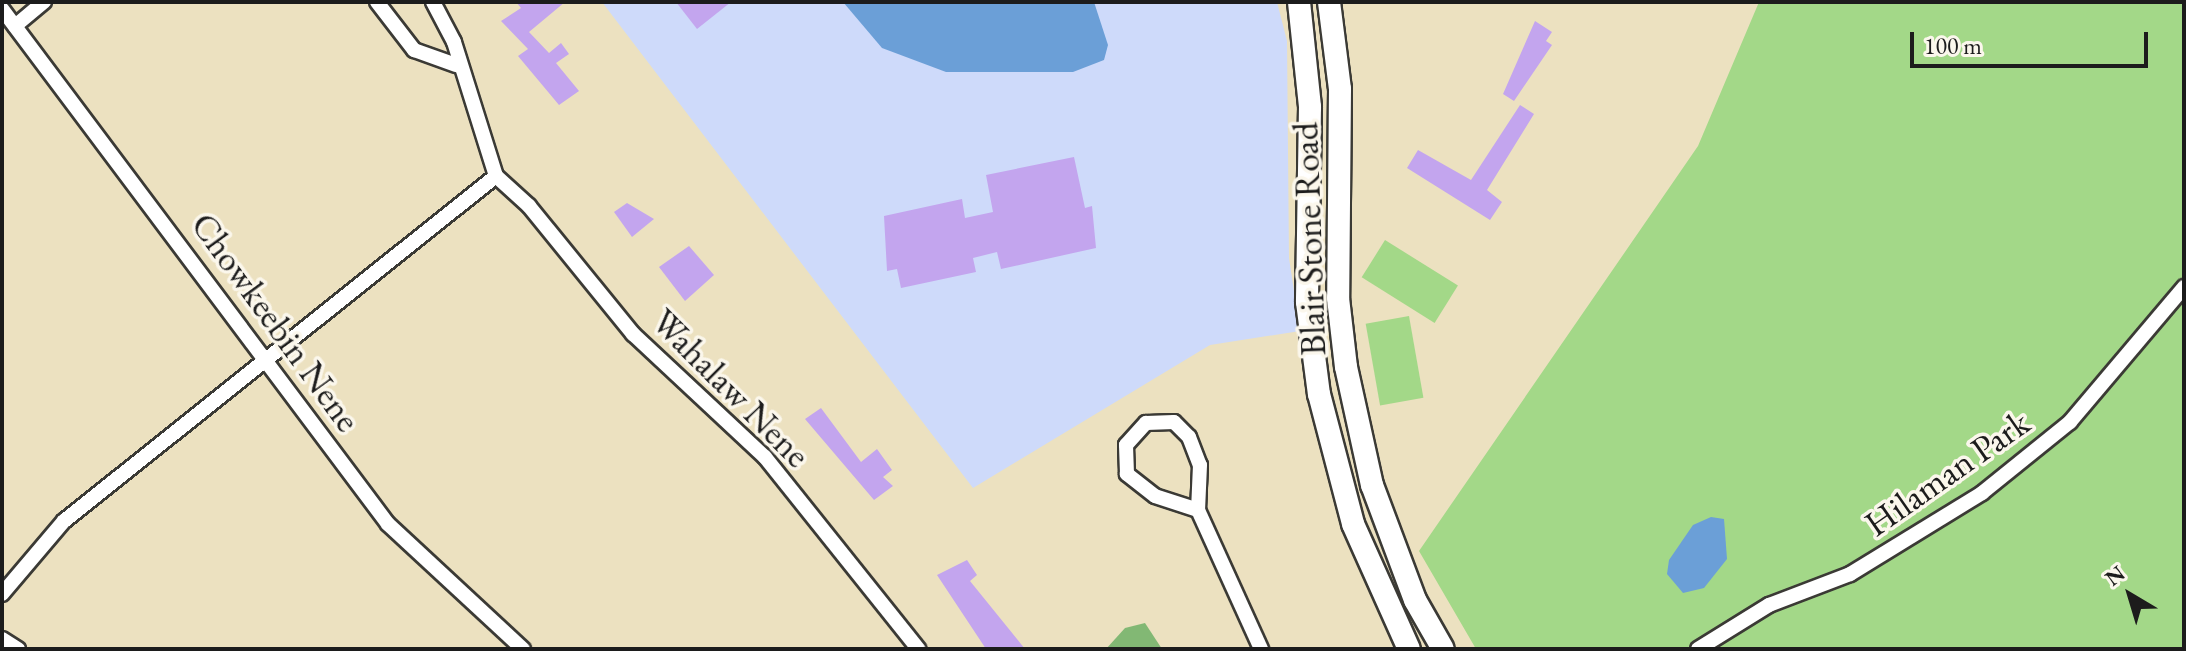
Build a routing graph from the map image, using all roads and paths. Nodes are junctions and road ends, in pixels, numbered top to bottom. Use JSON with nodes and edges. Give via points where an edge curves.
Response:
{"nodes":[{"id":1,"x":44,"y":2,"type":"edge"},
{"id":2,"x":377,"y":2,"type":"edge"},
{"id":3,"x":433,"y":2,"type":"edge"},
{"id":4,"x":1299,"y":2,"type":"edge"},
{"id":5,"x":1329,"y":2,"type":"edge"},
{"id":6,"x":2,"y":9,"type":"edge"},
{"id":7,"x":15,"y":26,"type":"junction"},
{"id":8,"x":456,"y":65,"type":"junction"},
{"id":9,"x":496,"y":176,"type":"junction"},
{"id":10,"x":2184,"y":287,"type":"edge"},
{"id":11,"x":1338,"y":298,"type":"junction"},
{"id":12,"x":1307,"y":302,"type":"junction"},
{"id":13,"x":268,"y":358,"type":"junction"},
{"id":14,"x":1198,"y":510,"type":"junction"},
{"id":15,"x":2,"y":594,"type":"edge"},
{"id":16,"x":2,"y":639,"type":"edge"},
{"id":17,"x":18,"y":649,"type":"edge"},
{"id":18,"x":523,"y":649,"type":"edge"},
{"id":19,"x":918,"y":649,"type":"edge"},
{"id":20,"x":1261,"y":649,"type":"edge"},
{"id":21,"x":1409,"y":649,"type":"edge"},
{"id":22,"x":1443,"y":649,"type":"edge"},
{"id":23,"x":1698,"y":649,"type":"edge"}],
"edges":[{"from":1,"to":7,"type":"street"},
{"from":2,"to":8,"type":"street","via":[[414,50]]},
{"from":3,"to":8,"type":"street","via":[[454,42]]},
{"from":4,"to":12,"type":"main road","name":"Blair Stone Road","via":[[1310,107]]},
{"from":5,"to":11,"type":"main road","name":"Blair Stone Road","via":[[1340,89]]},
{"from":6,"to":7,"type":"street","name":"Chowkeebin Nene"},
{"from":7,"to":13,"type":"street","name":"Chowkeebin Nene"},
{"from":8,"to":9,"type":"street"},
{"from":9,"to":13,"type":"street"},
{"from":9,"to":19,"type":"street","name":"Wahalaw Nene","via":[[529,206],[633,334],[765,457]]},
{"from":10,"to":23,"type":"street","name":"Hilaman Park","via":[[2070,422],[1982,493],[1850,574],[1769,605]]},
{"from":11,"to":12,"type":"main road"},
{"from":11,"to":22,"type":"main road","name":"Blair Stone Road","via":[[1372,485],[1415,600]]},
{"from":12,"to":21,"type":"main road","name":"Blair Stone Road","via":[[1332,458],[1380,599]]},
{"from":13,"to":15,"type":"street","via":[[64,521]]},
{"from":13,"to":18,"type":"street","name":"Chowkeebin Nene","via":[[388,524]]},
{"from":14,"to":14,"type":"street","via":[[1155,496],[1127,474],[1126,445],[1146,423],[1174,422],[1189,437],[1200,465]]},
{"from":14,"to":20,"type":"street"},
{"from":16,"to":17,"type":"street"}]}
